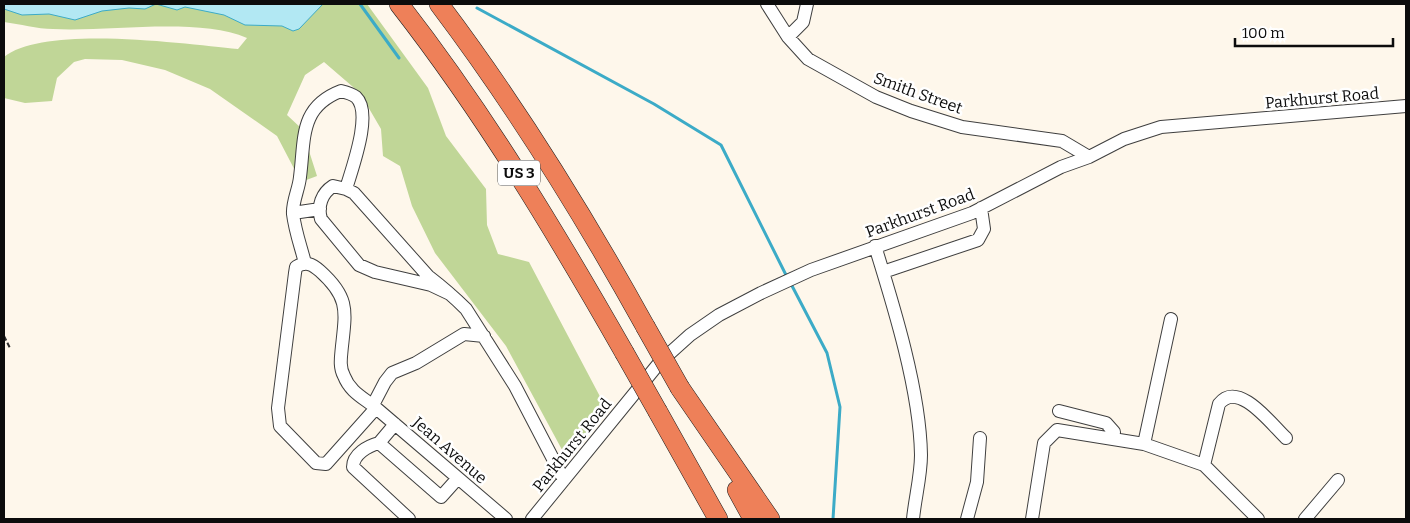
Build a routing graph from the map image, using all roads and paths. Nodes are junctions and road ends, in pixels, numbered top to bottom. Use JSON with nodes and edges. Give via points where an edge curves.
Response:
{"nodes":[{"id":1,"x":399,"y":4,"type":"edge"},
{"id":2,"x":439,"y":4,"type":"edge"},
{"id":3,"x":766,"y":4,"type":"edge"},
{"id":4,"x":807,"y":4,"type":"edge"},
{"id":5,"x":788,"y":37,"type":"junction"},
{"id":6,"x":1406,"y":106,"type":"edge"},
{"id":7,"x":1089,"y":157,"type":"junction"},
{"id":8,"x":346,"y":189,"type":"junction"},
{"id":9,"x":981,"y":208,"type":"junction"},
{"id":10,"x":320,"y":209,"type":"junction"},
{"id":11,"x":293,"y":213,"type":"junction"},
{"id":12,"x":875,"y":246,"type":"junction"},
{"id":13,"x":305,"y":263,"type":"junction"},
{"id":14,"x":883,"y":272,"type":"junction"},
{"id":15,"x":450,"y":294,"type":"junction"},
{"id":16,"x":1171,"y":319,"type":"dead end"},
{"id":17,"x":4,"y":336,"type":"edge"},
{"id":18,"x":484,"y":336,"type":"junction"},
{"id":19,"x":10,"y":348,"type":"dead end"},
{"id":20,"x":680,"y":388,"type":"junction"},
{"id":21,"x":374,"y":407,"type":"junction"},
{"id":22,"x":1059,"y":411,"type":"dead end"},
{"id":23,"x":658,"y":412,"type":"junction"},
{"id":24,"x":395,"y":424,"type":"junction"},
{"id":25,"x":980,"y":438,"type":"dead end"},
{"id":26,"x":1286,"y":438,"type":"dead end"},
{"id":27,"x":1113,"y":439,"type":"junction"},
{"id":28,"x":379,"y":443,"type":"junction"},
{"id":29,"x":1144,"y":444,"type":"junction"},
{"id":30,"x":1204,"y":465,"type":"junction"},
{"id":31,"x":458,"y":478,"type":"junction"},
{"id":32,"x":564,"y":480,"type":"junction"},
{"id":33,"x":1338,"y":480,"type":"dead end"},
{"id":34,"x":534,"y":518,"type":"edge"},
{"id":35,"x":409,"y":519,"type":"edge"},
{"id":36,"x":506,"y":519,"type":"edge"},
{"id":37,"x":705,"y":519,"type":"edge"},
{"id":38,"x":718,"y":519,"type":"edge"},
{"id":39,"x":753,"y":519,"type":"edge"},
{"id":40,"x":770,"y":519,"type":"edge"},
{"id":41,"x":912,"y":519,"type":"edge"},
{"id":42,"x":967,"y":519,"type":"edge"},
{"id":43,"x":1032,"y":519,"type":"edge"},
{"id":44,"x":1256,"y":519,"type":"edge"},
{"id":45,"x":1305,"y":519,"type":"edge"}],
"edges":[{"from":1,"to":23,"type":"highway","number":"US 3","bridge":true,"via":[[513,164],[554,229]]},
{"from":2,"to":20,"type":"highway","number":"US 3","bridge":true,"via":[[542,152]]},
{"from":3,"to":5,"type":"street","name":"Smith Street"},
{"from":4,"to":5,"type":"street","via":[[803,22]]},
{"from":5,"to":7,"type":"street","name":"Smith Street","via":[[820,68],[911,111],[962,127],[1062,141]]},
{"from":6,"to":7,"type":"street","name":"Parkhurst Road","via":[[1161,127],[1124,139]]},
{"from":7,"to":9,"type":"street","name":"Parkhurst Road","via":[[1061,167]]},
{"from":8,"to":10,"type":"street","via":[[333,186],[328,189]]},
{"from":8,"to":11,"type":"street","via":[[364,111],[356,97],[341,90],[325,97],[310,115],[302,140],[300,177]]},
{"from":8,"to":15,"type":"street","via":[[354,193],[428,276]]},
{"from":9,"to":12,"type":"street","name":"Parkhurst Road"},
{"from":9,"to":14,"type":"street","via":[[984,229],[978,240]]},
{"from":10,"to":11,"type":"street"},
{"from":10,"to":15,"type":"street","via":[[324,223],[359,265],[375,272],[432,285]]},
{"from":11,"to":13,"type":"street"},
{"from":12,"to":14,"type":"street"},
{"from":12,"to":32,"type":"street","name":"Parkhurst Road","via":[[782,282],[719,315],[672,350]]},
{"from":13,"to":21,"type":"street","name":"Jean Avenue","via":[[321,272],[341,295],[346,313],[340,360],[343,375],[356,394]]},
{"from":13,"to":21,"type":"street","via":[[296,267],[295,273],[278,408],[280,426],[316,463],[322,465]]},
{"from":14,"to":41,"type":"street","via":[[917,417],[921,456]]},
{"from":15,"to":18,"type":"street","via":[[466,309]]},
{"from":16,"to":29,"type":"street"},
{"from":17,"to":19,"type":"path"},
{"from":18,"to":21,"type":"street","via":[[464,334],[416,363],[392,373]]},
{"from":18,"to":32,"type":"street","via":[[524,402]]},
{"from":20,"to":39,"type":"highway","number":"US 3"},
{"from":20,"to":40,"type":"highway"},
{"from":21,"to":24,"type":"street","name":"Jean Avenue"},
{"from":22,"to":27,"type":"street","via":[[1106,423],[1114,432]]},
{"from":23,"to":37,"type":"highway"},
{"from":23,"to":38,"type":"highway","number":"US 3"},
{"from":24,"to":28,"type":"street"},
{"from":24,"to":31,"type":"street","name":"Jean Avenue"},
{"from":25,"to":42,"type":"street","via":[[977,482]]},
{"from":26,"to":30,"type":"street","via":[[1249,402],[1230,395],[1219,404]]},
{"from":27,"to":29,"type":"street"},
{"from":27,"to":43,"type":"street","via":[[1057,430],[1044,443]]},
{"from":28,"to":31,"type":"street","via":[[441,497]]},
{"from":28,"to":35,"type":"street","via":[[362,452],[353,467]]},
{"from":29,"to":30,"type":"street"},
{"from":30,"to":44,"type":"street"},
{"from":31,"to":36,"type":"street","name":"Jean Avenue"},
{"from":32,"to":34,"type":"street","name":"Parkhurst Road"},
{"from":33,"to":45,"type":"street"}]}
